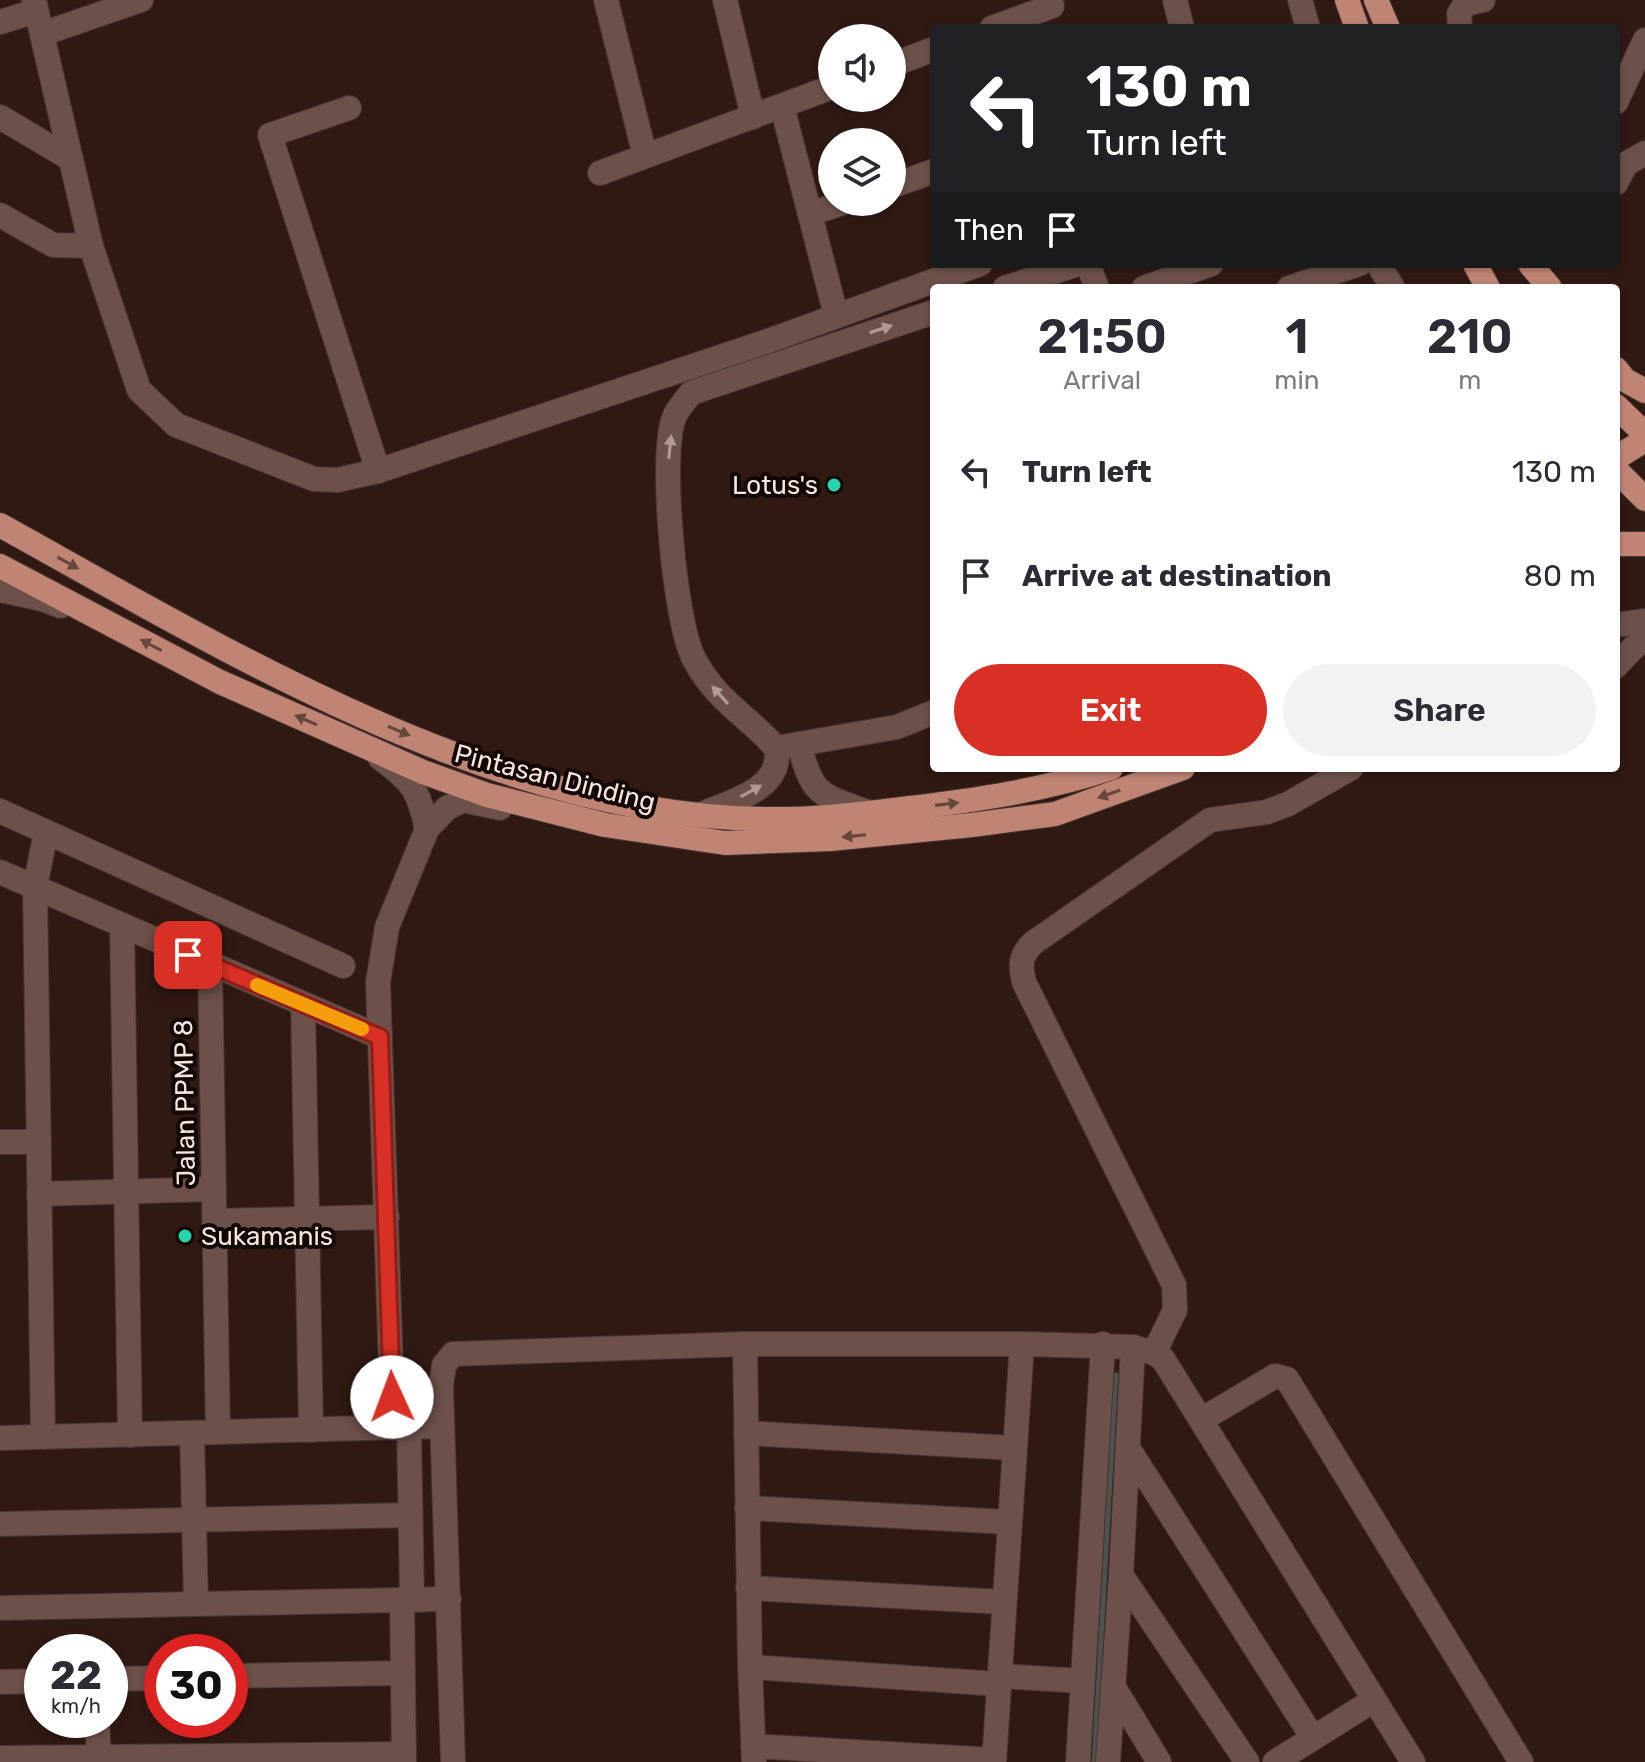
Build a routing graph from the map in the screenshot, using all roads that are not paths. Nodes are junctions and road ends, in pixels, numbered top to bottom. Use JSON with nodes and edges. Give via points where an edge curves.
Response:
{"nodes":[{"id":1,"x":141,"y":0,"type":"edge"},
{"id":2,"x":606,"y":0,"type":"edge"},
{"id":3,"x":1175,"y":0,"type":"edge"},
{"id":4,"x":1300,"y":0,"type":"edge"},
{"id":5,"x":1347,"y":0,"type":"edge"},
{"id":6,"x":1376,"y":0,"type":"edge"},
{"id":7,"x":1483,"y":0,"type":"edge"},
{"id":8,"x":729,"y":1,"type":"edge"},
{"id":9,"x":1054,"y":11,"type":"edge"},
{"id":10,"x":37,"y":15,"type":"edge"},
{"id":11,"x":0,"y":22,"type":"edge"},
{"id":12,"x":1007,"y":24,"type":"edge"},
{"id":13,"x":1181,"y":24,"type":"edge"},
{"id":14,"x":1307,"y":24,"type":"edge"},
{"id":15,"x":1356,"y":24,"type":"edge"},
{"id":16,"x":1386,"y":24,"type":"edge"},
{"id":17,"x":1460,"y":24,"type":"edge"},
{"id":18,"x":1645,"y":40,"type":"edge"},
{"id":19,"x":930,"y":51,"type":"edge"},
{"id":20,"x":906,"y":60,"type":"edge"},
{"id":21,"x":818,"y":92,"type":"edge"},
{"id":22,"x":1620,"y":93,"type":"edge"},
{"id":23,"x":782,"y":106,"type":"junction"},
{"id":24,"x":349,"y":108,"type":"dead end"},
{"id":25,"x":0,"y":117,"type":"edge"},
{"id":26,"x":753,"y":117,"type":"junction"},
{"id":27,"x":1645,"y":153,"type":"edge"},
{"id":28,"x":645,"y":156,"type":"junction"},
{"id":29,"x":71,"y":159,"type":"junction"},
{"id":30,"x":930,"y":172,"type":"edge"},
{"id":31,"x":600,"y":173,"type":"dead end"},
{"id":32,"x":1620,"y":175,"type":"edge"},
{"id":33,"x":906,"y":181,"type":"edge"},
{"id":34,"x":818,"y":211,"type":"edge"},
{"id":35,"x":810,"y":214,"type":"junction"},
{"id":36,"x":0,"y":215,"type":"edge"},
{"id":37,"x":91,"y":246,"type":"junction"},
{"id":38,"x":969,"y":268,"type":"edge"},
{"id":39,"x":1066,"y":268,"type":"edge"},
{"id":40,"x":1200,"y":268,"type":"edge"},
{"id":41,"x":1347,"y":268,"type":"edge"},
{"id":42,"x":1533,"y":268,"type":"edge"},
{"id":43,"x":1017,"y":284,"type":"edge"},
{"id":44,"x":1155,"y":284,"type":"edge"},
{"id":45,"x":1301,"y":284,"type":"edge"},
{"id":46,"x":1547,"y":284,"type":"edge"},
{"id":47,"x":930,"y":313,"type":"edge"},
{"id":48,"x":836,"y":315,"type":"junction"},
{"id":49,"x":775,"y":352,"type":"junction"},
{"id":50,"x":1620,"y":374,"type":"edge"},
{"id":51,"x":1645,"y":391,"type":"edge"},
{"id":52,"x":1620,"y":410,"type":"edge"},
{"id":53,"x":1645,"y":437,"type":"edge"},
{"id":54,"x":1620,"y":455,"type":"edge"},
{"id":55,"x":378,"y":471,"type":"junction"},
{"id":56,"x":1620,"y":475,"type":"edge"},
{"id":57,"x":1635,"y":494,"type":"edge"},
{"id":58,"x":0,"y":525,"type":"edge"},
{"id":59,"x":1620,"y":544,"type":"edge"},
{"id":60,"x":1645,"y":544,"type":"edge"},
{"id":61,"x":0,"y":566,"type":"edge"},
{"id":62,"x":0,"y":590,"type":"edge"},
{"id":63,"x":1645,"y":621,"type":"edge"},
{"id":64,"x":1620,"y":624,"type":"edge"},
{"id":65,"x":119,"y":628,"type":"junction"},
{"id":66,"x":1645,"y":640,"type":"edge"},
{"id":67,"x":1620,"y":662,"type":"edge"},
{"id":68,"x":930,"y":714,"type":"edge"},
{"id":69,"x":361,"y":744,"type":"junction"},
{"id":70,"x":788,"y":746,"type":"junction"},
{"id":71,"x":1098,"y":772,"type":"edge"},
{"id":72,"x":1172,"y":772,"type":"edge"},
{"id":73,"x":1344,"y":772,"type":"edge"},
{"id":74,"x":0,"y":811,"type":"edge"},
{"id":75,"x":870,"y":813,"type":"junction"},
{"id":76,"x":702,"y":814,"type":"junction"},
{"id":77,"x":605,"y":825,"type":"junction"},
{"id":78,"x":427,"y":829,"type":"junction"},
{"id":79,"x":46,"y":832,"type":"junction"},
{"id":80,"x":0,"y":872,"type":"edge"},
{"id":81,"x":35,"y":887,"type":"junction"},
{"id":82,"x":122,"y":925,"type":"junction"},
{"id":83,"x":210,"y":964,"type":"junction"},
{"id":84,"x":343,"y":966,"type":"dead end"},
{"id":85,"x":303,"y":1004,"type":"junction"},
{"id":86,"x":380,"y":1037,"type":"junction"},
{"id":87,"x":0,"y":1142,"type":"edge"},
{"id":88,"x":39,"y":1142,"type":"junction"},
{"id":89,"x":214,"y":1189,"type":"junction"},
{"id":90,"x":126,"y":1192,"type":"junction"},
{"id":91,"x":39,"y":1194,"type":"junction"},
{"id":92,"x":387,"y":1217,"type":"junction"},
{"id":93,"x":307,"y":1219,"type":"junction"},
{"id":94,"x":215,"y":1221,"type":"junction"},
{"id":95,"x":745,"y":1344,"type":"junction"},
{"id":96,"x":1022,"y":1344,"type":"junction"},
{"id":97,"x":1103,"y":1344,"type":"junction"},
{"id":98,"x":1144,"y":1350,"type":"junction"},
{"id":99,"x":1201,"y":1420,"type":"junction"},
{"id":100,"x":442,"y":1426,"type":"junction"},
{"id":101,"x":401,"y":1427,"type":"junction"},
{"id":102,"x":311,"y":1430,"type":"junction"},
{"id":103,"x":218,"y":1432,"type":"junction"},
{"id":104,"x":192,"y":1433,"type":"junction"},
{"id":105,"x":746,"y":1433,"type":"junction"},
{"id":106,"x":130,"y":1435,"type":"junction"},
{"id":107,"x":43,"y":1437,"type":"junction"},
{"id":108,"x":0,"y":1438,"type":"edge"},
{"id":109,"x":1014,"y":1448,"type":"junction"},
{"id":110,"x":1128,"y":1448,"type":"junction"},
{"id":111,"x":747,"y":1508,"type":"junction"},
{"id":112,"x":410,"y":1515,"type":"junction"},
{"id":113,"x":194,"y":1521,"type":"junction"},
{"id":114,"x":1008,"y":1522,"type":"junction"},
{"id":115,"x":0,"y":1524,"type":"edge"},
{"id":116,"x":1121,"y":1575,"type":"junction"},
{"id":117,"x":748,"y":1588,"type":"junction"},
{"id":118,"x":449,"y":1599,"type":"junction"},
{"id":119,"x":407,"y":1600,"type":"junction"},
{"id":120,"x":1003,"y":1602,"type":"junction"},
{"id":121,"x":196,"y":1604,"type":"junction"},
{"id":122,"x":0,"y":1608,"type":"edge"},
{"id":123,"x":750,"y":1667,"type":"junction"},
{"id":124,"x":403,"y":1673,"type":"junction"},
{"id":125,"x":248,"y":1676,"type":"edge"},
{"id":126,"x":999,"y":1680,"type":"junction"},
{"id":127,"x":24,"y":1681,"type":"edge"},
{"id":128,"x":1083,"y":1681,"type":"junction"},
{"id":129,"x":0,"y":1682,"type":"edge"},
{"id":130,"x":1113,"y":1686,"type":"junction"},
{"id":131,"x":1374,"y":1700,"type":"junction"},
{"id":132,"x":98,"y":1738,"type":"edge"},
{"id":133,"x":1313,"y":1738,"type":"junction"},
{"id":134,"x":754,"y":1754,"type":"edge"},
{"id":135,"x":99,"y":1756,"type":"junction"},
{"id":136,"x":0,"y":1758,"type":"edge"},
{"id":137,"x":404,"y":1758,"type":"edge"},
{"id":138,"x":994,"y":1761,"type":"edge"},
{"id":139,"x":1411,"y":1761,"type":"edge"},
{"id":140,"x":453,"y":1762,"type":"edge"},
{"id":141,"x":1078,"y":1762,"type":"edge"},
{"id":142,"x":1108,"y":1762,"type":"edge"},
{"id":143,"x":1159,"y":1762,"type":"edge"},
{"id":144,"x":1247,"y":1762,"type":"edge"},
{"id":145,"x":1275,"y":1762,"type":"edge"},
{"id":146,"x":1521,"y":1762,"type":"edge"}],
"edges":[{"from":1,"to":10,"type":"street"},
{"from":2,"to":28,"type":"street"},
{"from":3,"to":13,"type":"street"},
{"from":4,"to":14,"type":"street"},
{"from":5,"to":15,"type":"main road"},
{"from":6,"to":16,"type":"main road"},
{"from":7,"to":17,"type":"street","via":[[1465,4]]},
{"from":8,"to":26,"type":"street"},
{"from":9,"to":12,"type":"street"},
{"from":10,"to":11,"type":"street"},
{"from":10,"to":29,"type":"street"},
{"from":18,"to":22,"type":"street"},
{"from":19,"to":20,"type":"street"},
{"from":21,"to":23,"type":"street"},
{"from":23,"to":26,"type":"street"},
{"from":23,"to":35,"type":"street"},
{"from":24,"to":55,"type":"street","via":[[270,135]]},
{"from":25,"to":29,"type":"street"},
{"from":26,"to":28,"type":"street"},
{"from":27,"to":32,"type":"street","via":[[1626,164]]},
{"from":28,"to":31,"type":"street"},
{"from":29,"to":37,"type":"street"},
{"from":30,"to":33,"type":"street"},
{"from":34,"to":35,"type":"street"},
{"from":35,"to":48,"type":"street"},
{"from":36,"to":37,"type":"street","via":[[53,245]]},
{"from":37,"to":55,"type":"street","via":[[139,390],[176,425],[314,479]]},
{"from":38,"to":48,"type":"street"},
{"from":39,"to":43,"type":"street"},
{"from":40,"to":44,"type":"street"},
{"from":41,"to":45,"type":"street"},
{"from":42,"to":46,"type":"main road"},
{"from":49,"to":47,"type":"street","one_way":true},
{"from":48,"to":49,"type":"street"},
{"from":49,"to":55,"type":"street"},
{"from":70,"to":49,"type":"street","one_way":true,"via":[[715,692],[692,657],[682,620],[666,490],[673,418],[691,393]]},
{"from":50,"to":51,"type":"main road"},
{"from":52,"to":53,"type":"main road"},
{"from":53,"to":54,"type":"main road"},
{"from":56,"to":57,"type":"main road"},
{"from":58,"to":76,"type":"main road","name":"Pintasan Dinding","one_way":true,"via":[[201,636],[436,747],[567,792]]},
{"from":59,"to":60,"type":"main road"},
{"from":61,"to":65,"type":"main road","name":"Pintasan Dinding"},
{"from":62,"to":65,"type":"street","via":[[42,599]]},
{"from":63,"to":64,"type":"street"},
{"from":69,"to":65,"type":"main road","name":"Pintasan Dinding","one_way":true,"via":[[220,682]]},
{"from":66,"to":67,"type":"street"},
{"from":68,"to":70,"type":"street","via":[[897,727]]},
{"from":69,"to":77,"type":"main road","name":"Pintasan Dinding","via":[[487,795]]},
{"from":69,"to":78,"type":"street","via":[[413,784]]},
{"from":70,"to":75,"type":"street","via":[[815,788]]},
{"from":76,"to":70,"type":"street","one_way":true,"via":[[766,783]]},
{"from":75,"to":71,"type":"main road","name":"Pintasan Dinding","one_way":true,"via":[[991,799]]},
{"from":72,"to":77,"type":"main road","name":"Pintasan Dinding","one_way":true,"via":[[1055,814],[830,839],[725,843]]},
{"from":73,"to":98,"type":"street","via":[[1288,804],[1246,817],[1210,820],[1023,953],[1024,982],[1174,1285],[1175,1310]]},
{"from":74,"to":79,"type":"street"},
{"from":75,"to":76,"type":"main road","name":"Pintasan Dinding","via":[[764,819]]},
{"from":77,"to":78,"type":"street","via":[[545,820],[463,800]]},
{"from":78,"to":86,"type":"street","via":[[384,939],[378,982]]},
{"from":79,"to":81,"type":"street"},
{"from":79,"to":84,"type":"street"},
{"from":80,"to":81,"type":"street"},
{"from":81,"to":82,"type":"street"},
{"from":81,"to":88,"type":"street"},
{"from":82,"to":83,"type":"street"},
{"from":82,"to":90,"type":"street"},
{"from":83,"to":85,"type":"street"},
{"from":83,"to":89,"type":"street","name":"Jalan PPMP 8"},
{"from":85,"to":86,"type":"street"},
{"from":85,"to":93,"type":"street"},
{"from":86,"to":92,"type":"street"},
{"from":87,"to":88,"type":"street"},
{"from":88,"to":91,"type":"street"},
{"from":89,"to":90,"type":"street"},
{"from":89,"to":94,"type":"street","name":"Jalan PPMP 8"},
{"from":90,"to":91,"type":"street"},
{"from":90,"to":106,"type":"street"},
{"from":91,"to":107,"type":"street"},
{"from":92,"to":93,"type":"street"},
{"from":92,"to":101,"type":"street"},
{"from":93,"to":94,"type":"street"},
{"from":93,"to":102,"type":"street"},
{"from":94,"to":103,"type":"street","name":"Jalan PPMP 8"},
{"from":95,"to":96,"type":"street"},
{"from":95,"to":100,"type":"street","via":[[453,1354],[444,1365]]},
{"from":95,"to":105,"type":"street"},
{"from":96,"to":97,"type":"street"},
{"from":96,"to":109,"type":"street"},
{"from":97,"to":98,"type":"street"},
{"from":97,"to":128,"type":"street"},
{"from":98,"to":99,"type":"street","via":[[1170,1370]]},
{"from":98,"to":110,"type":"street"},
{"from":99,"to":131,"type":"street"},
{"from":99,"to":146,"type":"street","via":[[1275,1376],[1287,1379]]},
{"from":100,"to":101,"type":"street"},
{"from":100,"to":118,"type":"street"},
{"from":101,"to":102,"type":"street"},
{"from":101,"to":112,"type":"street"},
{"from":102,"to":103,"type":"street"},
{"from":103,"to":104,"type":"street"},
{"from":104,"to":106,"type":"street"},
{"from":104,"to":113,"type":"street"},
{"from":105,"to":109,"type":"street"},
{"from":105,"to":111,"type":"street"},
{"from":106,"to":107,"type":"street"},
{"from":107,"to":108,"type":"street"},
{"from":109,"to":114,"type":"street"},
{"from":110,"to":116,"type":"street"},
{"from":110,"to":133,"type":"street"},
{"from":111,"to":114,"type":"street"},
{"from":111,"to":117,"type":"street"},
{"from":112,"to":113,"type":"street"},
{"from":112,"to":119,"type":"street"},
{"from":113,"to":115,"type":"street"},
{"from":113,"to":121,"type":"street"},
{"from":114,"to":120,"type":"street"},
{"from":116,"to":130,"type":"street"},
{"from":116,"to":144,"type":"street"},
{"from":117,"to":120,"type":"street"},
{"from":117,"to":123,"type":"street"},
{"from":118,"to":119,"type":"street"},
{"from":118,"to":140,"type":"street"},
{"from":119,"to":121,"type":"street"},
{"from":119,"to":124,"type":"street"},
{"from":120,"to":126,"type":"street"},
{"from":121,"to":122,"type":"street"},
{"from":123,"to":126,"type":"street"},
{"from":123,"to":134,"type":"street"},
{"from":124,"to":125,"type":"street"},
{"from":124,"to":137,"type":"street"},
{"from":126,"to":128,"type":"street"},
{"from":126,"to":138,"type":"street"},
{"from":127,"to":129,"type":"street"},
{"from":128,"to":141,"type":"street"},
{"from":130,"to":142,"type":"street"},
{"from":130,"to":143,"type":"street"},
{"from":131,"to":133,"type":"street"},
{"from":131,"to":139,"type":"street"},
{"from":132,"to":135,"type":"street"},
{"from":133,"to":145,"type":"street"},
{"from":134,"to":138,"type":"street"},
{"from":135,"to":136,"type":"street"},
{"from":135,"to":137,"type":"street"}]}
